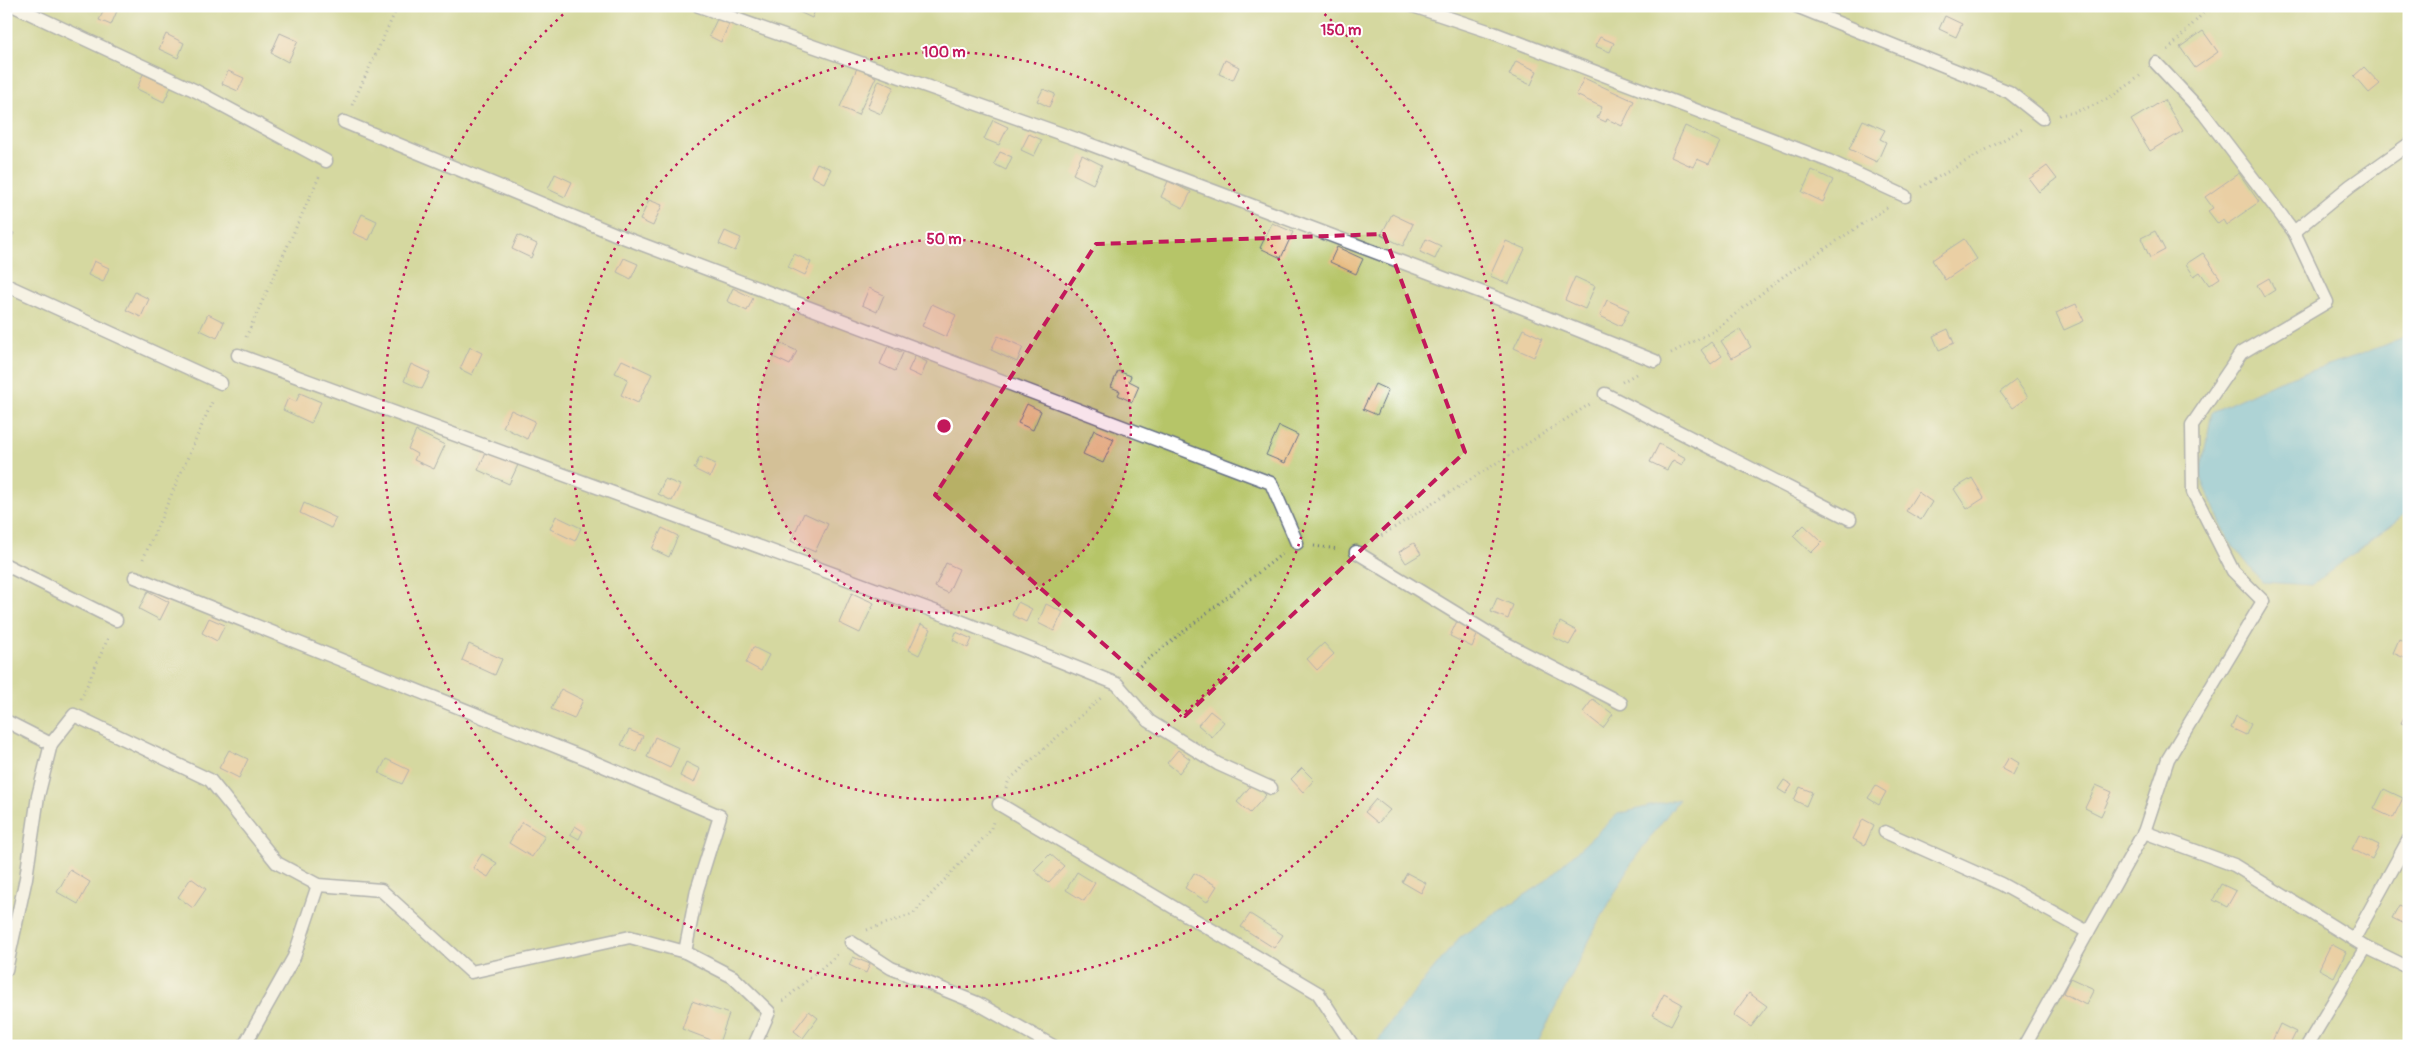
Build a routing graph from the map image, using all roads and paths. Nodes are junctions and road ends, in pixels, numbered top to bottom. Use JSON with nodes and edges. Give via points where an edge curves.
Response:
{"nodes":[{"id":1,"x":14,"y":6,"type":"edge"},
{"id":2,"x":699,"y":6,"type":"edge"},
{"id":3,"x":1413,"y":6,"type":"edge"},
{"id":4,"x":1796,"y":6,"type":"edge"},
{"id":5,"x":2210,"y":6,"type":"edge"},
{"id":6,"x":2156,"y":63,"type":"junction"},
{"id":7,"x":2042,"y":118,"type":"junction"},
{"id":8,"x":344,"y":122,"type":"dead end"},
{"id":9,"x":2409,"y":144,"type":"edge"},
{"id":10,"x":326,"y":160,"type":"dead end"},
{"id":11,"x":1905,"y":196,"type":"junction"},
{"id":12,"x":2294,"y":232,"type":"junction"},
{"id":13,"x":6,"y":285,"type":"edge"},
{"id":14,"x":238,"y":355,"type":"dead end"},
{"id":15,"x":1655,"y":361,"type":"junction"},
{"id":16,"x":221,"y":383,"type":"dead end"},
{"id":17,"x":1605,"y":394,"type":"junction"},
{"id":18,"x":1850,"y":519,"type":"dead end"},
{"id":19,"x":1296,"y":543,"type":"junction"},
{"id":20,"x":1356,"y":552,"type":"junction"},
{"id":21,"x":6,"y":565,"type":"edge"},
{"id":22,"x":135,"y":577,"type":"dead end"},
{"id":23,"x":116,"y":620,"type":"dead end"},
{"id":24,"x":1117,"y":684,"type":"junction"},
{"id":25,"x":1621,"y":703,"type":"dead end"},
{"id":26,"x":6,"y":721,"type":"edge"},
{"id":27,"x":51,"y":744,"type":"junction"},
{"id":28,"x":1271,"y":788,"type":"dead end"},
{"id":29,"x":1000,"y":804,"type":"junction"},
{"id":30,"x":1886,"y":832,"type":"dead end"},
{"id":31,"x":2144,"y":832,"type":"junction"},
{"id":32,"x":2409,"y":839,"type":"edge"},
{"id":33,"x":318,"y":885,"type":"junction"},
{"id":34,"x":2088,"y":932,"type":"junction"},
{"id":35,"x":2354,"y":939,"type":"junction"},
{"id":36,"x":851,"y":942,"type":"junction"},
{"id":37,"x":2366,"y":947,"type":"junction"},
{"id":38,"x":685,"y":952,"type":"junction"},
{"id":39,"x":2409,"y":968,"type":"edge"},
{"id":40,"x":6,"y":970,"type":"edge"},
{"id":41,"x":769,"y":1012,"type":"junction"},
{"id":42,"x":244,"y":1046,"type":"edge"},
{"id":43,"x":754,"y":1046,"type":"edge"},
{"id":44,"x":1052,"y":1046,"type":"edge"},
{"id":45,"x":1350,"y":1046,"type":"edge"},
{"id":46,"x":2024,"y":1046,"type":"edge"},
{"id":47,"x":2306,"y":1046,"type":"edge"}],
"edges":[{"from":1,"to":10,"type":"lane","via":[[196,91]]},
{"from":2,"to":15,"type":"lane","via":[[1076,139]]},
{"from":3,"to":11,"type":"lane","via":[[1491,32],[1829,161]]},
{"from":4,"to":7,"type":"lane","via":[[2009,92]]},
{"from":5,"to":6,"type":"path"},
{"from":6,"to":7,"type":"path","via":[[2121,92],[2074,113]]},
{"from":6,"to":12,"type":"lane","via":[[2204,114]]},
{"from":7,"to":11,"type":"path"},
{"from":8,"to":19,"type":"lane","via":[[620,236],[1271,483]]},
{"from":9,"to":12,"type":"lane"},
{"from":11,"to":15,"type":"path","via":[[1780,278],[1714,331]]},
{"from":12,"to":31,"type":"lane","via":[[2327,302],[2241,353],[2192,425],[2193,492],[2233,571],[2263,601],[2168,759]]},
{"from":13,"to":16,"type":"lane"},
{"from":14,"to":24,"type":"lane","via":[[945,615]]},
{"from":15,"to":17,"type":"path"},
{"from":17,"to":18,"type":"lane"},
{"from":17,"to":20,"type":"path"},
{"from":19,"to":20,"type":"path"},
{"from":19,"to":24,"type":"path"},
{"from":20,"to":25,"type":"lane","via":[[1505,643]]},
{"from":21,"to":23,"type":"lane"},
{"from":22,"to":38,"type":"lane","via":[[720,816],[697,890]]},
{"from":24,"to":28,"type":"lane","via":[[1149,721],[1218,764]]},
{"from":24,"to":29,"type":"path","via":[[1009,780]]},
{"from":26,"to":27,"type":"lane"},
{"from":27,"to":33,"type":"lane","via":[[74,714],[210,780],[277,863]]},
{"from":27,"to":40,"type":"lane","via":[[38,796],[26,878]]},
{"from":29,"to":36,"type":"path","via":[[990,831],[913,914],[870,926]]},
{"from":29,"to":45,"type":"lane","via":[[1318,993]]},
{"from":30,"to":34,"type":"lane","via":[[2001,884]]},
{"from":31,"to":34,"type":"lane"},
{"from":31,"to":35,"type":"lane","via":[[2234,865]]},
{"from":32,"to":35,"type":"lane"},
{"from":33,"to":38,"type":"lane","via":[[382,890],[471,972],[630,937]]},
{"from":33,"to":42,"type":"lane","via":[[294,957]]},
{"from":34,"to":46,"type":"lane"},
{"from":35,"to":37,"type":"lane"},
{"from":36,"to":41,"type":"path"},
{"from":36,"to":44,"type":"lane","via":[[891,968],[977,1003]]},
{"from":37,"to":39,"type":"lane"},
{"from":37,"to":47,"type":"lane"},
{"from":38,"to":41,"type":"lane","via":[[733,977]]},
{"from":41,"to":43,"type":"lane"}]}
